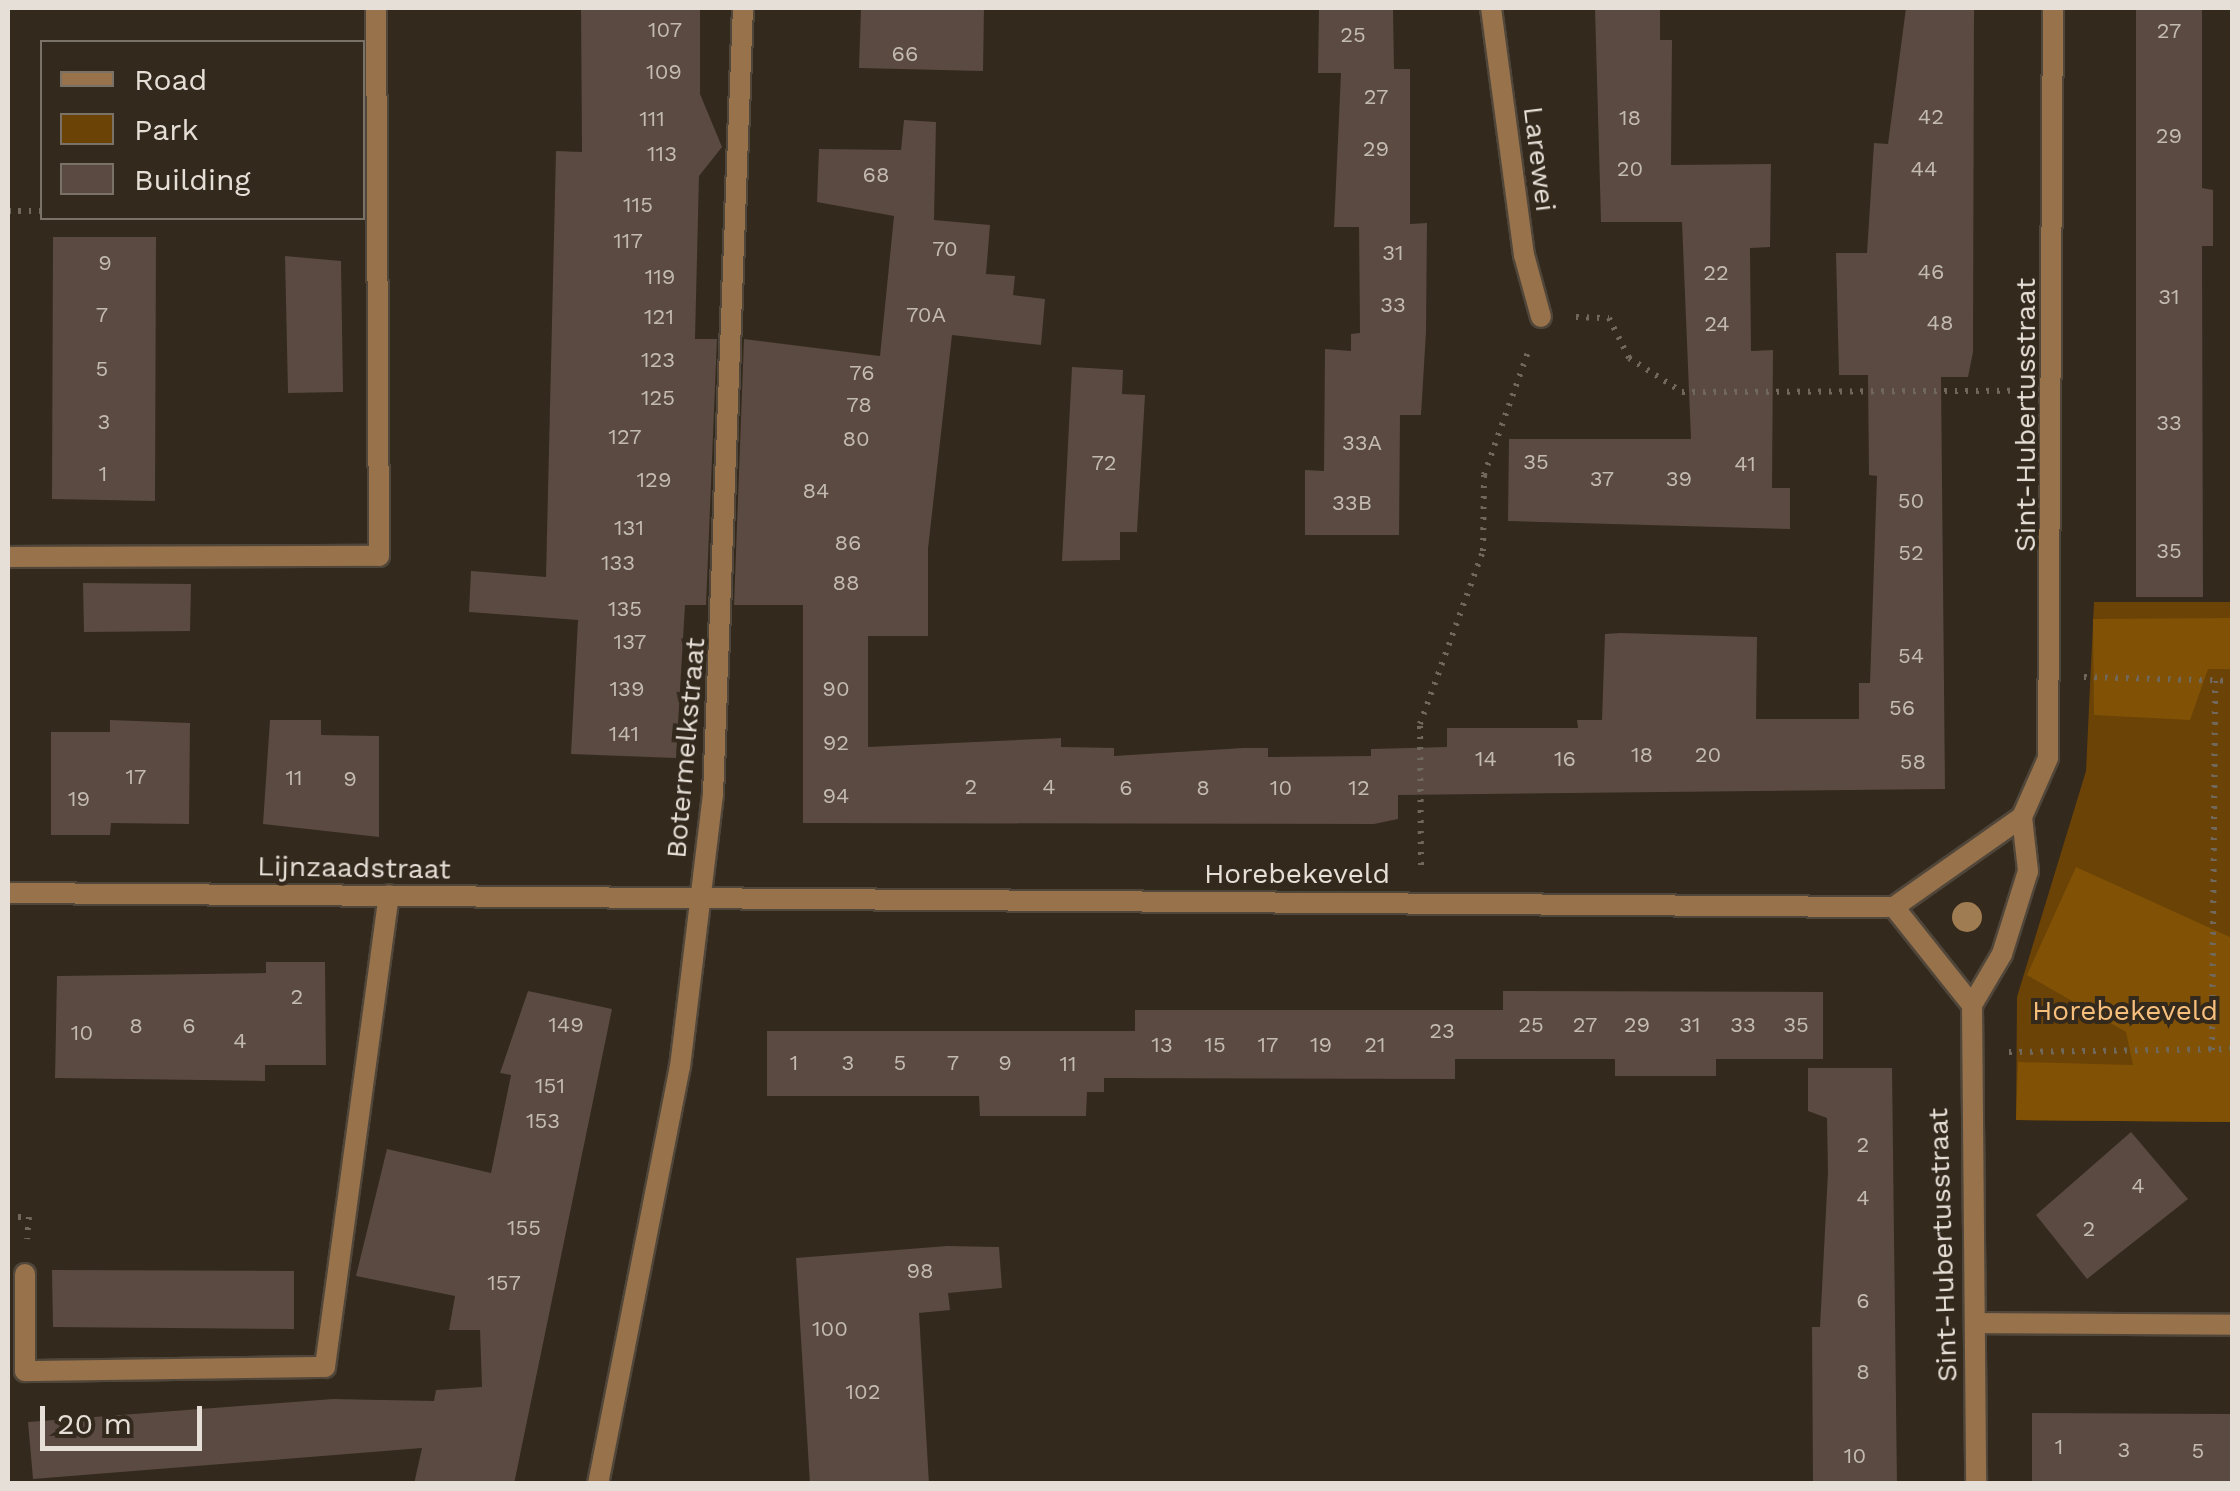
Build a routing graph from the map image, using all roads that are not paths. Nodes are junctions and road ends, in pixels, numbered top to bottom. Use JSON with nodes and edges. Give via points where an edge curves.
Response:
{"nodes":[{"id":1,"x":376,"y":8,"type":"edge"},
{"id":2,"x":743,"y":8,"type":"edge"},
{"id":3,"x":1491,"y":8,"type":"edge"},
{"id":4,"x":2053,"y":8,"type":"edge"},
{"id":5,"x":1541,"y":317,"type":"road end"},
{"id":6,"x":8,"y":557,"type":"edge"},
{"id":7,"x":2022,"y":817,"type":"junction"},
{"id":8,"x":8,"y":893,"type":"edge"},
{"id":9,"x":390,"y":895,"type":"junction"},
{"id":10,"x":700,"y":900,"type":"junction"},
{"id":11,"x":1894,"y":907,"type":"junction"},
{"id":12,"x":1972,"y":1006,"type":"junction"},
{"id":13,"x":25,"y":1274,"type":"dead end"},
{"id":14,"x":1975,"y":1324,"type":"junction"},
{"id":15,"x":2232,"y":1325,"type":"edge"},
{"id":16,"x":598,"y":1484,"type":"edge"},
{"id":17,"x":1976,"y":1484,"type":"edge"}],
"edges":[{"from":1,"to":6,"type":"street","via":[[379,556]]},
{"from":2,"to":10,"type":"street","name":"Botermelkstraat","via":[[730,508]]},
{"from":3,"to":5,"type":"street","name":"Larewei","via":[[1524,255]]},
{"from":4,"to":7,"type":"street","name":"Sint-Hubertusstraat","via":[[2055,678],[2048,758]]},
{"from":7,"to":11,"type":"street"},
{"from":7,"to":12,"type":"street","name":"Sint-Hubertusstraat","via":[[2028,871],[2002,954]]},
{"from":8,"to":9,"type":"street","name":"Lijnzaadstraat"},
{"from":9,"to":10,"type":"street","name":"Lijnzaadstraat"},
{"from":9,"to":13,"type":"street","via":[[326,1367],[26,1370]]},
{"from":10,"to":11,"type":"street","name":"Horebekeveld"},
{"from":10,"to":16,"type":"street","name":"Botermelkstraat","via":[[680,1066]]},
{"from":11,"to":12,"type":"street"},
{"from":12,"to":14,"type":"street","name":"Sint-Hubertusstraat","via":[[1966,1053]]},
{"from":14,"to":15,"type":"street"},
{"from":14,"to":17,"type":"street","name":"Sint-Hubertusstraat"}]}
